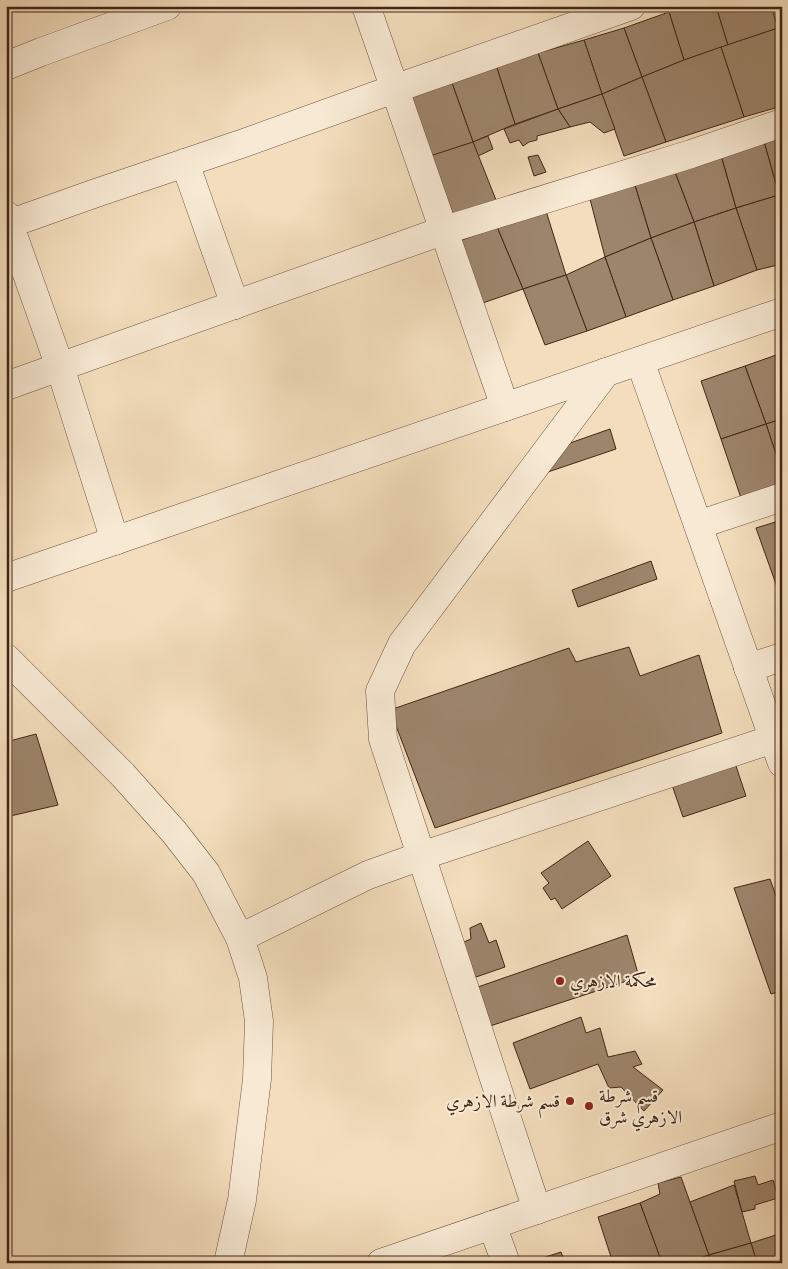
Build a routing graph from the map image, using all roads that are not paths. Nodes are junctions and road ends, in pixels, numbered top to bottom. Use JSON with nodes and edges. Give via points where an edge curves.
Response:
{"nodes":[{"id":1,"x":166,"y":6,"type":"edge"},
{"id":2,"x":366,"y":6,"type":"edge"},
{"id":3,"x":631,"y":6,"type":"edge"},
{"id":4,"x":125,"y":14,"type":"edge"},
{"id":5,"x":6,"y":66,"type":"edge"},
{"id":6,"x":394,"y":89,"type":"junction"},
{"id":7,"x":782,"y":123,"type":"edge"},
{"id":8,"x":185,"y":163,"type":"junction"},
{"id":9,"x":8,"y":222,"type":"edge"},
{"id":10,"x":445,"y":230,"type":"junction"},
{"id":11,"x":235,"y":305,"type":"junction"},
{"id":12,"x":782,"y":312,"type":"edge"},
{"id":13,"x":640,"y":361,"type":"junction"},
{"id":14,"x":60,"y":367,"type":"junction"},
{"id":15,"x":606,"y":372,"type":"junction"},
{"id":16,"x":6,"y":386,"type":"edge"},
{"id":17,"x":505,"y":407,"type":"junction"},
{"id":18,"x":782,"y":497,"type":"edge"},
{"id":19,"x":698,"y":525,"type":"junction"},
{"id":20,"x":115,"y":541,"type":"junction"},
{"id":21,"x":6,"y":578,"type":"edge"},
{"id":22,"x":782,"y":657,"type":"edge"},
{"id":23,"x":6,"y":658,"type":"edge"},
{"id":24,"x":748,"y":668,"type":"junction"},
{"id":25,"x":778,"y":751,"type":"edge"},
{"id":26,"x":421,"y":856,"type":"junction"},
{"id":27,"x":240,"y":938,"type":"junction"},
{"id":28,"x":782,"y":1126,"type":"edge"},
{"id":29,"x":537,"y":1210,"type":"junction"},
{"id":30,"x":492,"y":1225,"type":"junction"},
{"id":31,"x":228,"y":1263,"type":"edge"},
{"id":32,"x":381,"y":1263,"type":"edge"},
{"id":33,"x":506,"y":1263,"type":"edge"}],
"edges":[{"from":1,"to":4,"type":"street"},
{"from":2,"to":6,"type":"street"},
{"from":3,"to":6,"type":"street"},
{"from":4,"to":5,"type":"street"},
{"from":6,"to":8,"type":"street"},
{"from":6,"to":10,"type":"street"},
{"from":7,"to":10,"type":"street"},
{"from":8,"to":9,"type":"street"},
{"from":8,"to":11,"type":"street"},
{"from":9,"to":14,"type":"street"},
{"from":10,"to":11,"type":"street"},
{"from":10,"to":17,"type":"street"},
{"from":11,"to":14,"type":"street"},
{"from":12,"to":13,"type":"street"},
{"from":13,"to":15,"type":"street"},
{"from":13,"to":19,"type":"street"},
{"from":14,"to":16,"type":"street"},
{"from":14,"to":20,"type":"street"},
{"from":15,"to":17,"type":"street"},
{"from":15,"to":26,"type":"street","via":[[402,644],[380,691],[383,739]]},
{"from":17,"to":20,"type":"street"},
{"from":18,"to":19,"type":"street"},
{"from":19,"to":24,"type":"street"},
{"from":20,"to":21,"type":"street"},
{"from":22,"to":24,"type":"street"},
{"from":23,"to":27,"type":"street","via":[[123,775],[174,832],[206,874]]},
{"from":24,"to":25,"type":"street"},
{"from":25,"to":26,"type":"street"},
{"from":26,"to":27,"type":"street","via":[[368,875]]},
{"from":26,"to":29,"type":"street"},
{"from":27,"to":31,"type":"street","via":[[253,978],[259,1021],[257,1079],[242,1200]]},
{"from":28,"to":29,"type":"street"},
{"from":29,"to":30,"type":"street"},
{"from":30,"to":32,"type":"street"},
{"from":30,"to":33,"type":"street"}]}
